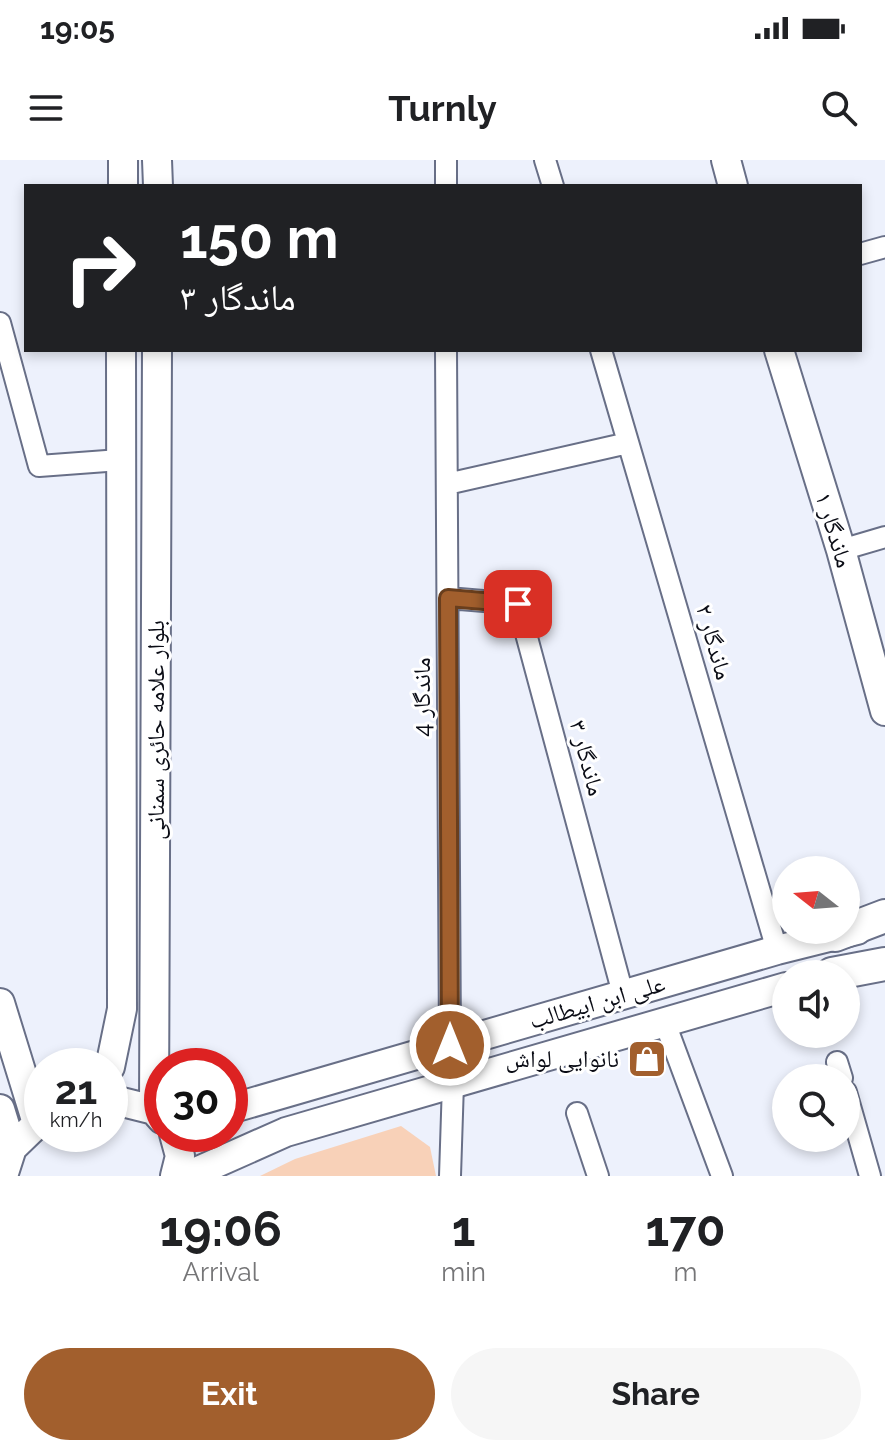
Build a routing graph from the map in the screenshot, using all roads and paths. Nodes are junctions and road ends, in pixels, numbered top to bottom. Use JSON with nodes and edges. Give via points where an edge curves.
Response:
{"nodes":[{"id":1,"x":123,"y":160,"type":"edge"},
{"id":2,"x":157,"y":160,"type":"edge"},
{"id":3,"x":446,"y":160,"type":"edge"},
{"id":4,"x":545,"y":160,"type":"edge"},
{"id":5,"x":726,"y":160,"type":"edge"},
{"id":6,"x":123,"y":184,"type":"edge"},
{"id":7,"x":158,"y":184,"type":"edge"},
{"id":8,"x":446,"y":184,"type":"edge"},
{"id":9,"x":552,"y":184,"type":"edge"},
{"id":10,"x":732,"y":184,"type":"edge"},
{"id":11,"x":885,"y":247,"type":"edge"},
{"id":12,"x":862,"y":253,"type":"edge"},
{"id":13,"x":0,"y":323,"type":"edge"},
{"id":14,"x":121,"y":352,"type":"edge"},
{"id":15,"x":157,"y":352,"type":"edge"},
{"id":16,"x":446,"y":352,"type":"edge"},
{"id":17,"x":602,"y":352,"type":"edge"},
{"id":18,"x":780,"y":352,"type":"edge"},
{"id":19,"x":628,"y":443,"type":"junction"},
{"id":20,"x":120,"y":460,"type":"junction"},
{"id":21,"x":447,"y":484,"type":"junction"},
{"id":22,"x":885,"y":537,"type":"edge"},
{"id":23,"x":841,"y":550,"type":"junction"},
{"id":24,"x":119,"y":557,"type":"junction"},
{"id":25,"x":155,"y":558,"type":"junction"},
{"id":26,"x":448,"y":598,"type":"junction"},
{"id":27,"x":885,"y":711,"type":"edge"},
{"id":28,"x":881,"y":922,"type":"edge"},
{"id":29,"x":860,"y":928,"type":"edge"},
{"id":30,"x":800,"y":944,"type":"edge"},
{"id":31,"x":777,"y":950,"type":"junction"},
{"id":32,"x":885,"y":957,"type":"edge"},
{"id":33,"x":885,"y":964,"type":"edge"},
{"id":34,"x":860,"y":965,"type":"edge"},
{"id":35,"x":860,"y":968,"type":"edge"},
{"id":36,"x":772,"y":991,"type":"edge"},
{"id":37,"x":623,"y":994,"type":"junction"},
{"id":38,"x":0,"y":1003,"type":"edge"},
{"id":39,"x":665,"y":1023,"type":"junction"},
{"id":40,"x":450,"y":1045,"type":"junction"},
{"id":41,"x":114,"y":1048,"type":"edge"},
{"id":42,"x":160,"y":1048,"type":"edge"},
{"id":43,"x":24,"y":1076,"type":"edge"},
{"id":44,"x":453,"y":1083,"type":"junction"},
{"id":45,"x":248,"y":1092,"type":"edge"},
{"id":46,"x":278,"y":1093,"type":"junction"},
{"id":47,"x":248,"y":1103,"type":"edge"},
{"id":48,"x":0,"y":1109,"type":"edge"},
{"id":49,"x":577,"y":1113,"type":"dead end"},
{"id":50,"x":24,"y":1141,"type":"edge"},
{"id":51,"x":860,"y":1141,"type":"edge"},
{"id":52,"x":179,"y":1152,"type":"edge"},
{"id":53,"x":5,"y":1166,"type":"edge"},
{"id":54,"x":175,"y":1176,"type":"edge"},
{"id":55,"x":187,"y":1176,"type":"edge"},
{"id":56,"x":450,"y":1176,"type":"edge"},
{"id":57,"x":598,"y":1176,"type":"edge"},
{"id":58,"x":722,"y":1176,"type":"edge"},
{"id":59,"x":870,"y":1176,"type":"edge"}],
"edges":[{"from":1,"to":6,"type":"street"},
{"from":2,"to":7,"type":"street"},
{"from":3,"to":8,"type":"street"},
{"from":4,"to":9,"type":"street"},
{"from":5,"to":10,"type":"street"},
{"from":11,"to":12,"type":"street"},
{"from":13,"to":20,"type":"street","via":[[39,466]]},
{"from":14,"to":20,"type":"street","name":"بلوار علامه حائری سمنانی"},
{"from":15,"to":25,"type":"street","name":"بلوار علامه حائری سمنانی"},
{"from":16,"to":21,"type":"street","name":"ماندگار 4"},
{"from":17,"to":19,"type":"street","name":"ماندگار ۲"},
{"from":18,"to":23,"type":"street","name":"ماندگار ۱"},
{"from":19,"to":21,"type":"street"},
{"from":19,"to":31,"type":"street","name":"ماندگار ۲"},
{"from":20,"to":24,"type":"street","name":"بلوار علامه حائری سمنانی"},
{"from":21,"to":26,"type":"street","name":"ماندگار 4"},
{"from":22,"to":23,"type":"street"},
{"from":23,"to":27,"type":"street","name":"ماندگار ۱"},
{"from":24,"to":25,"type":"street"},
{"from":24,"to":41,"type":"street","name":"بلوار علامه حائری سمنانی","via":[[122,1009]]},
{"from":25,"to":42,"type":"street","name":"بلوار علامه حائری سمنانی"},
{"from":26,"to":37,"type":"street","name":"ماندگار ۳","via":[[518,604]]},
{"from":26,"to":40,"type":"street","name":"ماندگار 4"},
{"from":28,"to":29,"type":"main road"},
{"from":30,"to":31,"type":"street","name":"علی ابن ابیطالب"},
{"from":31,"to":37,"type":"street","name":"علی ابن ابیطالب"},
{"from":32,"to":34,"type":"street"},
{"from":33,"to":35,"type":"main road"},
{"from":36,"to":39,"type":"street","name":"علی ابن ابیطالب"},
{"from":37,"to":40,"type":"street","name":"علی ابن ابیطالب"},
{"from":38,"to":43,"type":"street"},
{"from":39,"to":44,"type":"street","name":"علی ابن ابیطالب"},
{"from":39,"to":58,"type":"street"},
{"from":40,"to":46,"type":"street","name":"علی ابن ابیطالب"},
{"from":44,"to":55,"type":"street","name":"علی ابن ابیطالب","via":[[286,1132]]},
{"from":44,"to":56,"type":"street"},
{"from":45,"to":46,"type":"street"},
{"from":46,"to":47,"type":"street","name":"علی ابن ابیطالب"},
{"from":48,"to":53,"type":"street"},
{"from":49,"to":57,"type":"street"},
{"from":50,"to":53,"type":"street"},
{"from":51,"to":59,"type":"street"},
{"from":52,"to":54,"type":"street"}]}
